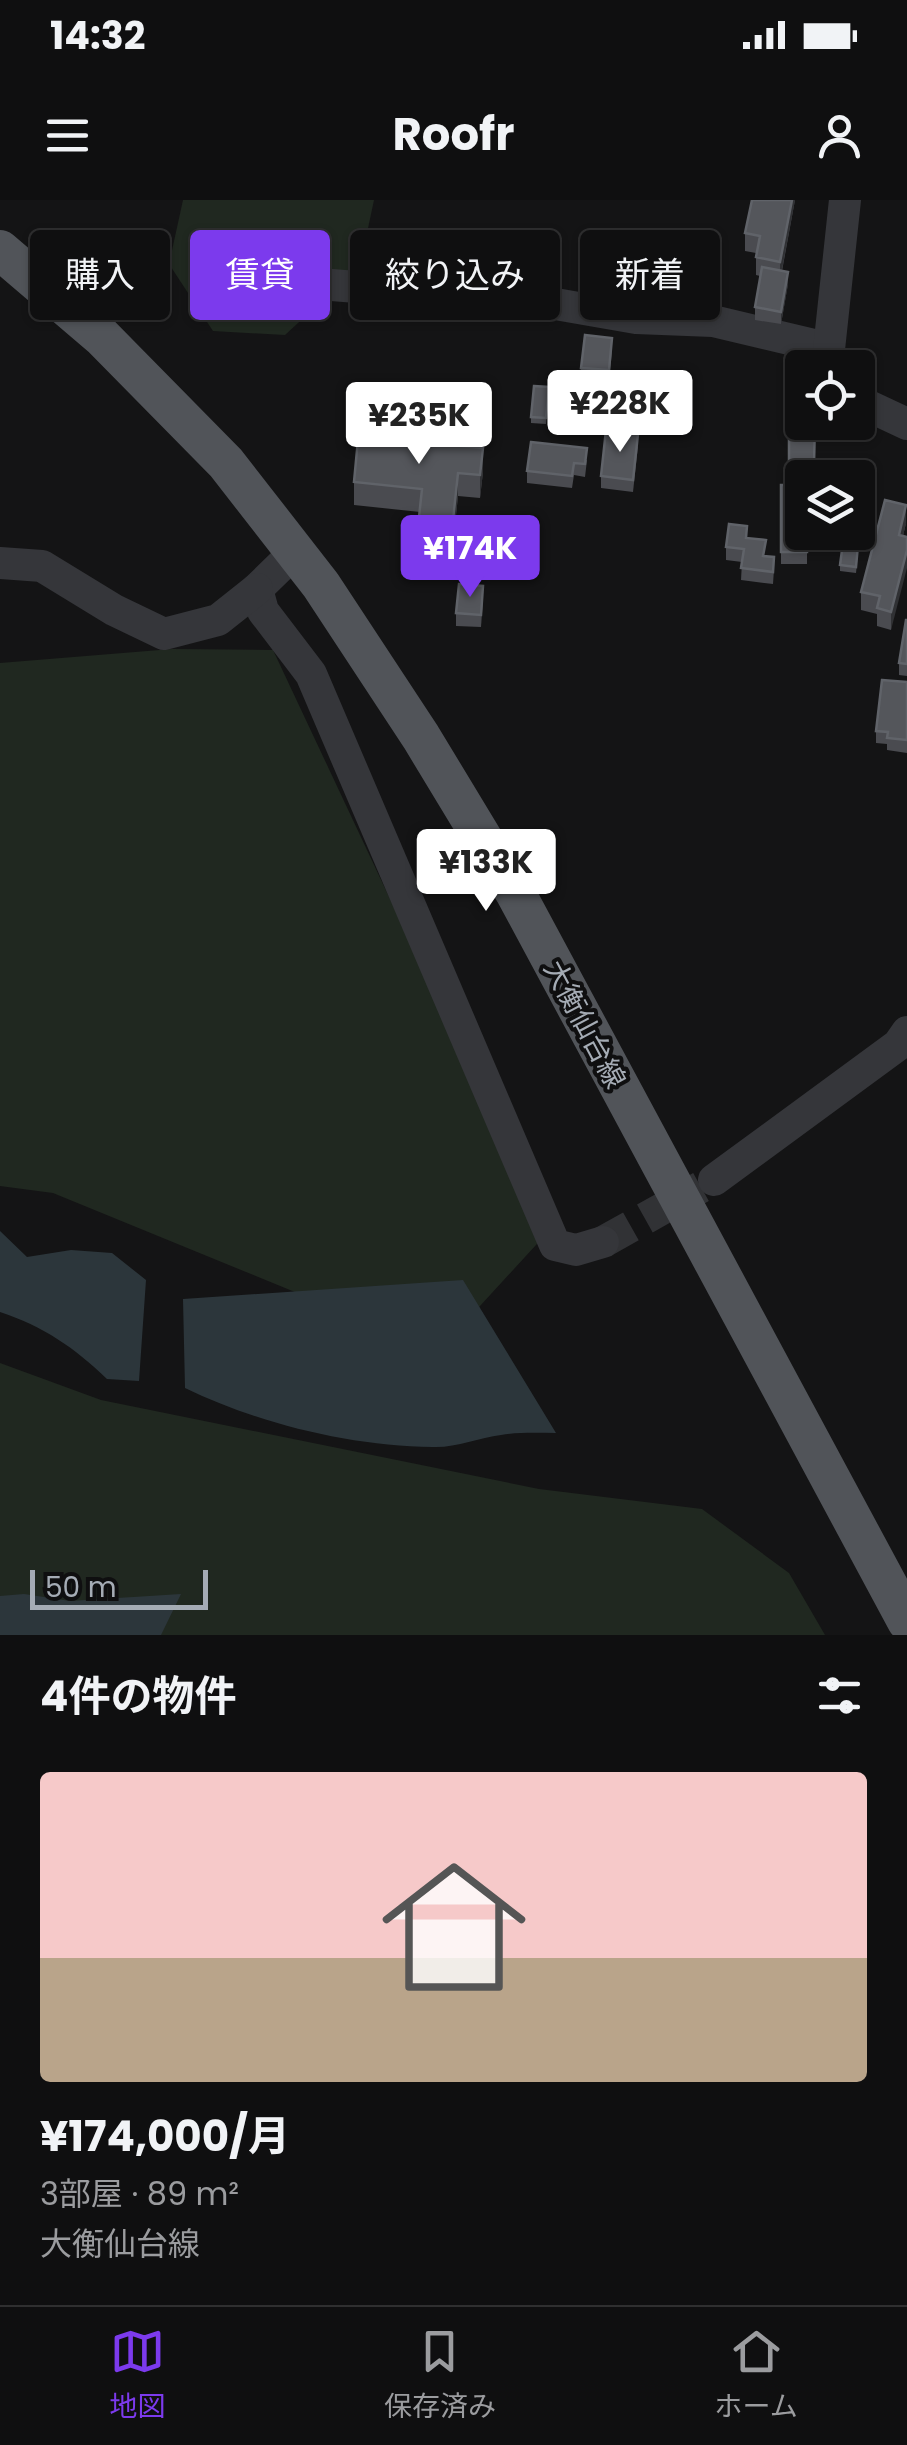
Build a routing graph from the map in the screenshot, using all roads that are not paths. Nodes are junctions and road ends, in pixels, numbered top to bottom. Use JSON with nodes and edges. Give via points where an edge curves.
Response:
{"nodes":[{"id":1,"x":846,"y":200,"type":"edge"},
{"id":2,"x":0,"y":250,"type":"edge"},
{"id":3,"x":330,"y":285,"type":"edge"},
{"id":4,"x":802,"y":350,"type":"edge"},
{"id":5,"x":828,"y":350,"type":"edge"},
{"id":6,"x":875,"y":409,"type":"edge"},
{"id":7,"x":907,"y":424,"type":"edge"},
{"id":8,"x":295,"y":552,"type":"junction"},
{"id":9,"x":0,"y":563,"type":"edge"},
{"id":10,"x":257,"y":589,"type":"junction"},
{"id":11,"x":907,"y":1032,"type":"edge"},
{"id":12,"x":714,"y":1180,"type":"tunnel mouth"},
{"id":13,"x":603,"y":1242,"type":"tunnel mouth"},
{"id":14,"x":907,"y":1621,"type":"edge"}],
"edges":[{"from":1,"to":5,"type":"street"},
{"from":2,"to":8,"type":"main road","name":"大衡仙台線","via":[[102,337],[212,449]]},
{"from":3,"to":4,"type":"street","via":[[712,321]]},
{"from":6,"to":7,"type":"street"},
{"from":8,"to":10,"type":"street"},
{"from":8,"to":14,"type":"main road","name":"大衡仙台線","via":[[422,737],[516,894]]},
{"from":9,"to":10,"type":"street","via":[[42,566],[164,634],[218,620]]},
{"from":10,"to":13,"type":"street","via":[[263,611],[311,674],[555,1245],[576,1250]]},
{"from":11,"to":12,"type":"street"}]}
